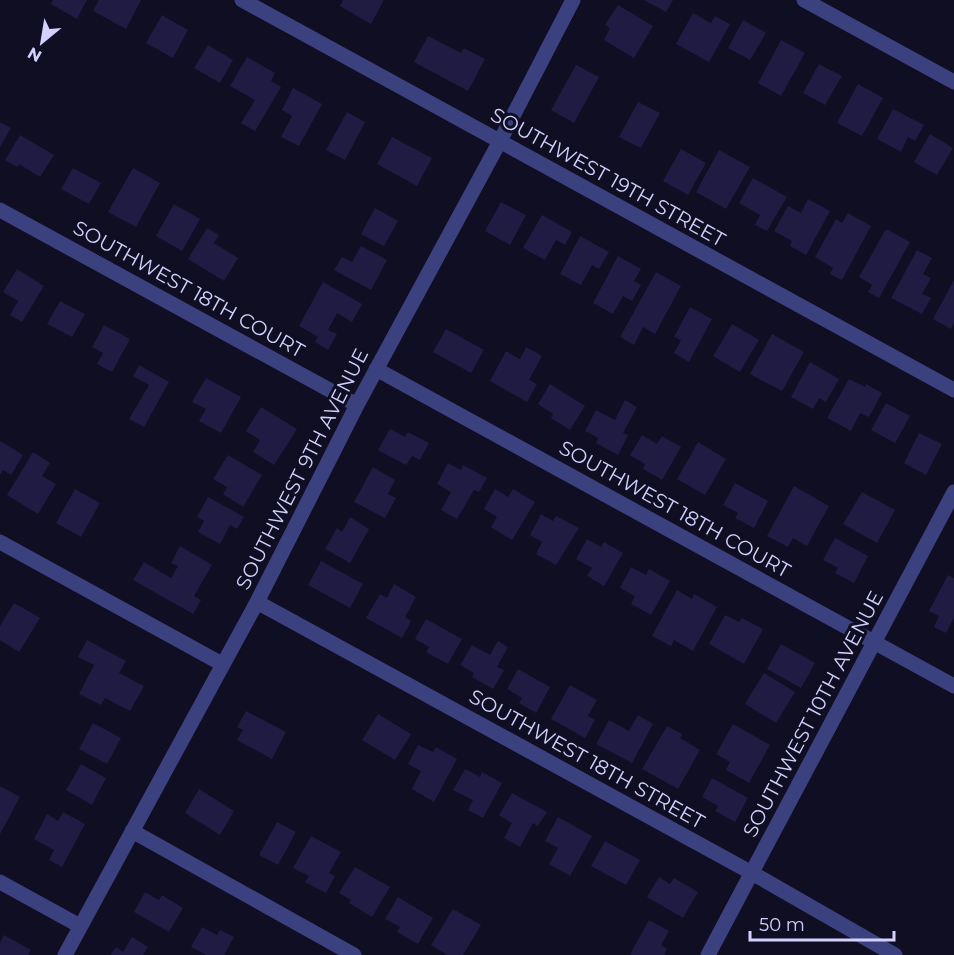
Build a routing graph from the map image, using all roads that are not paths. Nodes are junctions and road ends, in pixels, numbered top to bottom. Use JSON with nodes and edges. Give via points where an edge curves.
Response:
{"nodes":[{"id":1,"x":242,"y":0,"type":"edge"},
{"id":2,"x":573,"y":0,"type":"edge"},
{"id":3,"x":804,"y":0,"type":"edge"},
{"id":4,"x":954,"y":82,"type":"edge"},
{"id":5,"x":500,"y":141,"type":"junction"},
{"id":6,"x":0,"y":210,"type":"edge"},
{"id":7,"x":376,"y":369,"type":"junction"},
{"id":8,"x":954,"y":390,"type":"edge"},
{"id":9,"x":357,"y":405,"type":"junction"},
{"id":10,"x":954,"y":492,"type":"edge"},
{"id":11,"x":0,"y":542,"type":"edge"},
{"id":12,"x":257,"y":602,"type":"junction"},
{"id":13,"x":875,"y":642,"type":"junction"},
{"id":14,"x":222,"y":664,"type":"junction"},
{"id":15,"x":954,"y":686,"type":"edge"},
{"id":16,"x":132,"y":831,"type":"junction"},
{"id":17,"x":752,"y":873,"type":"junction"},
{"id":18,"x":0,"y":882,"type":"edge"},
{"id":19,"x":80,"y":926,"type":"junction"},
{"id":20,"x":65,"y":955,"type":"edge"},
{"id":21,"x":354,"y":955,"type":"edge"},
{"id":22,"x":708,"y":955,"type":"edge"},
{"id":23,"x":895,"y":955,"type":"edge"}],
"edges":[{"from":1,"to":5,"type":"street","name":"SOUTHWEST 19TH STREET"},
{"from":2,"to":5,"type":"street","name":"SOUTHWEST 9TH AVENUE"},
{"from":3,"to":4,"type":"street"},
{"from":5,"to":7,"type":"street","name":"SOUTHWEST 9TH AVENUE"},
{"from":5,"to":8,"type":"street","name":"SOUTHWEST 19TH STREET"},
{"from":6,"to":9,"type":"street","name":"SOUTHWEST 18TH COURT"},
{"from":7,"to":9,"type":"street","name":"SOUTHWEST 9TH AVENUE"},
{"from":7,"to":13,"type":"street","name":"SOUTHWEST 18TH COURT"},
{"from":9,"to":12,"type":"street","name":"SOUTHWEST 9TH AVENUE"},
{"from":10,"to":13,"type":"street","name":"SOUTHWEST 10TH AVENUE"},
{"from":11,"to":14,"type":"street"},
{"from":12,"to":14,"type":"street","name":"SOUTHWEST 9TH AVENUE"},
{"from":12,"to":17,"type":"street","name":"SOUTHWEST 18TH STREET"},
{"from":13,"to":15,"type":"street","name":"SOUTHWEST 18TH COURT"},
{"from":13,"to":17,"type":"street","name":"SOUTHWEST 10TH AVENUE"},
{"from":14,"to":16,"type":"street","name":"SOUTHWEST 9TH AVENUE"},
{"from":16,"to":19,"type":"street","name":"SOUTHWEST 9TH AVENUE"},
{"from":16,"to":21,"type":"street"},
{"from":17,"to":22,"type":"street","name":"SOUTHWEST 10TH AVENUE"},
{"from":17,"to":23,"type":"street","name":"SOUTHWEST 18TH STREET"},
{"from":18,"to":19,"type":"street"},
{"from":19,"to":20,"type":"street","name":"SOUTHWEST 9TH AVENUE"}]}
